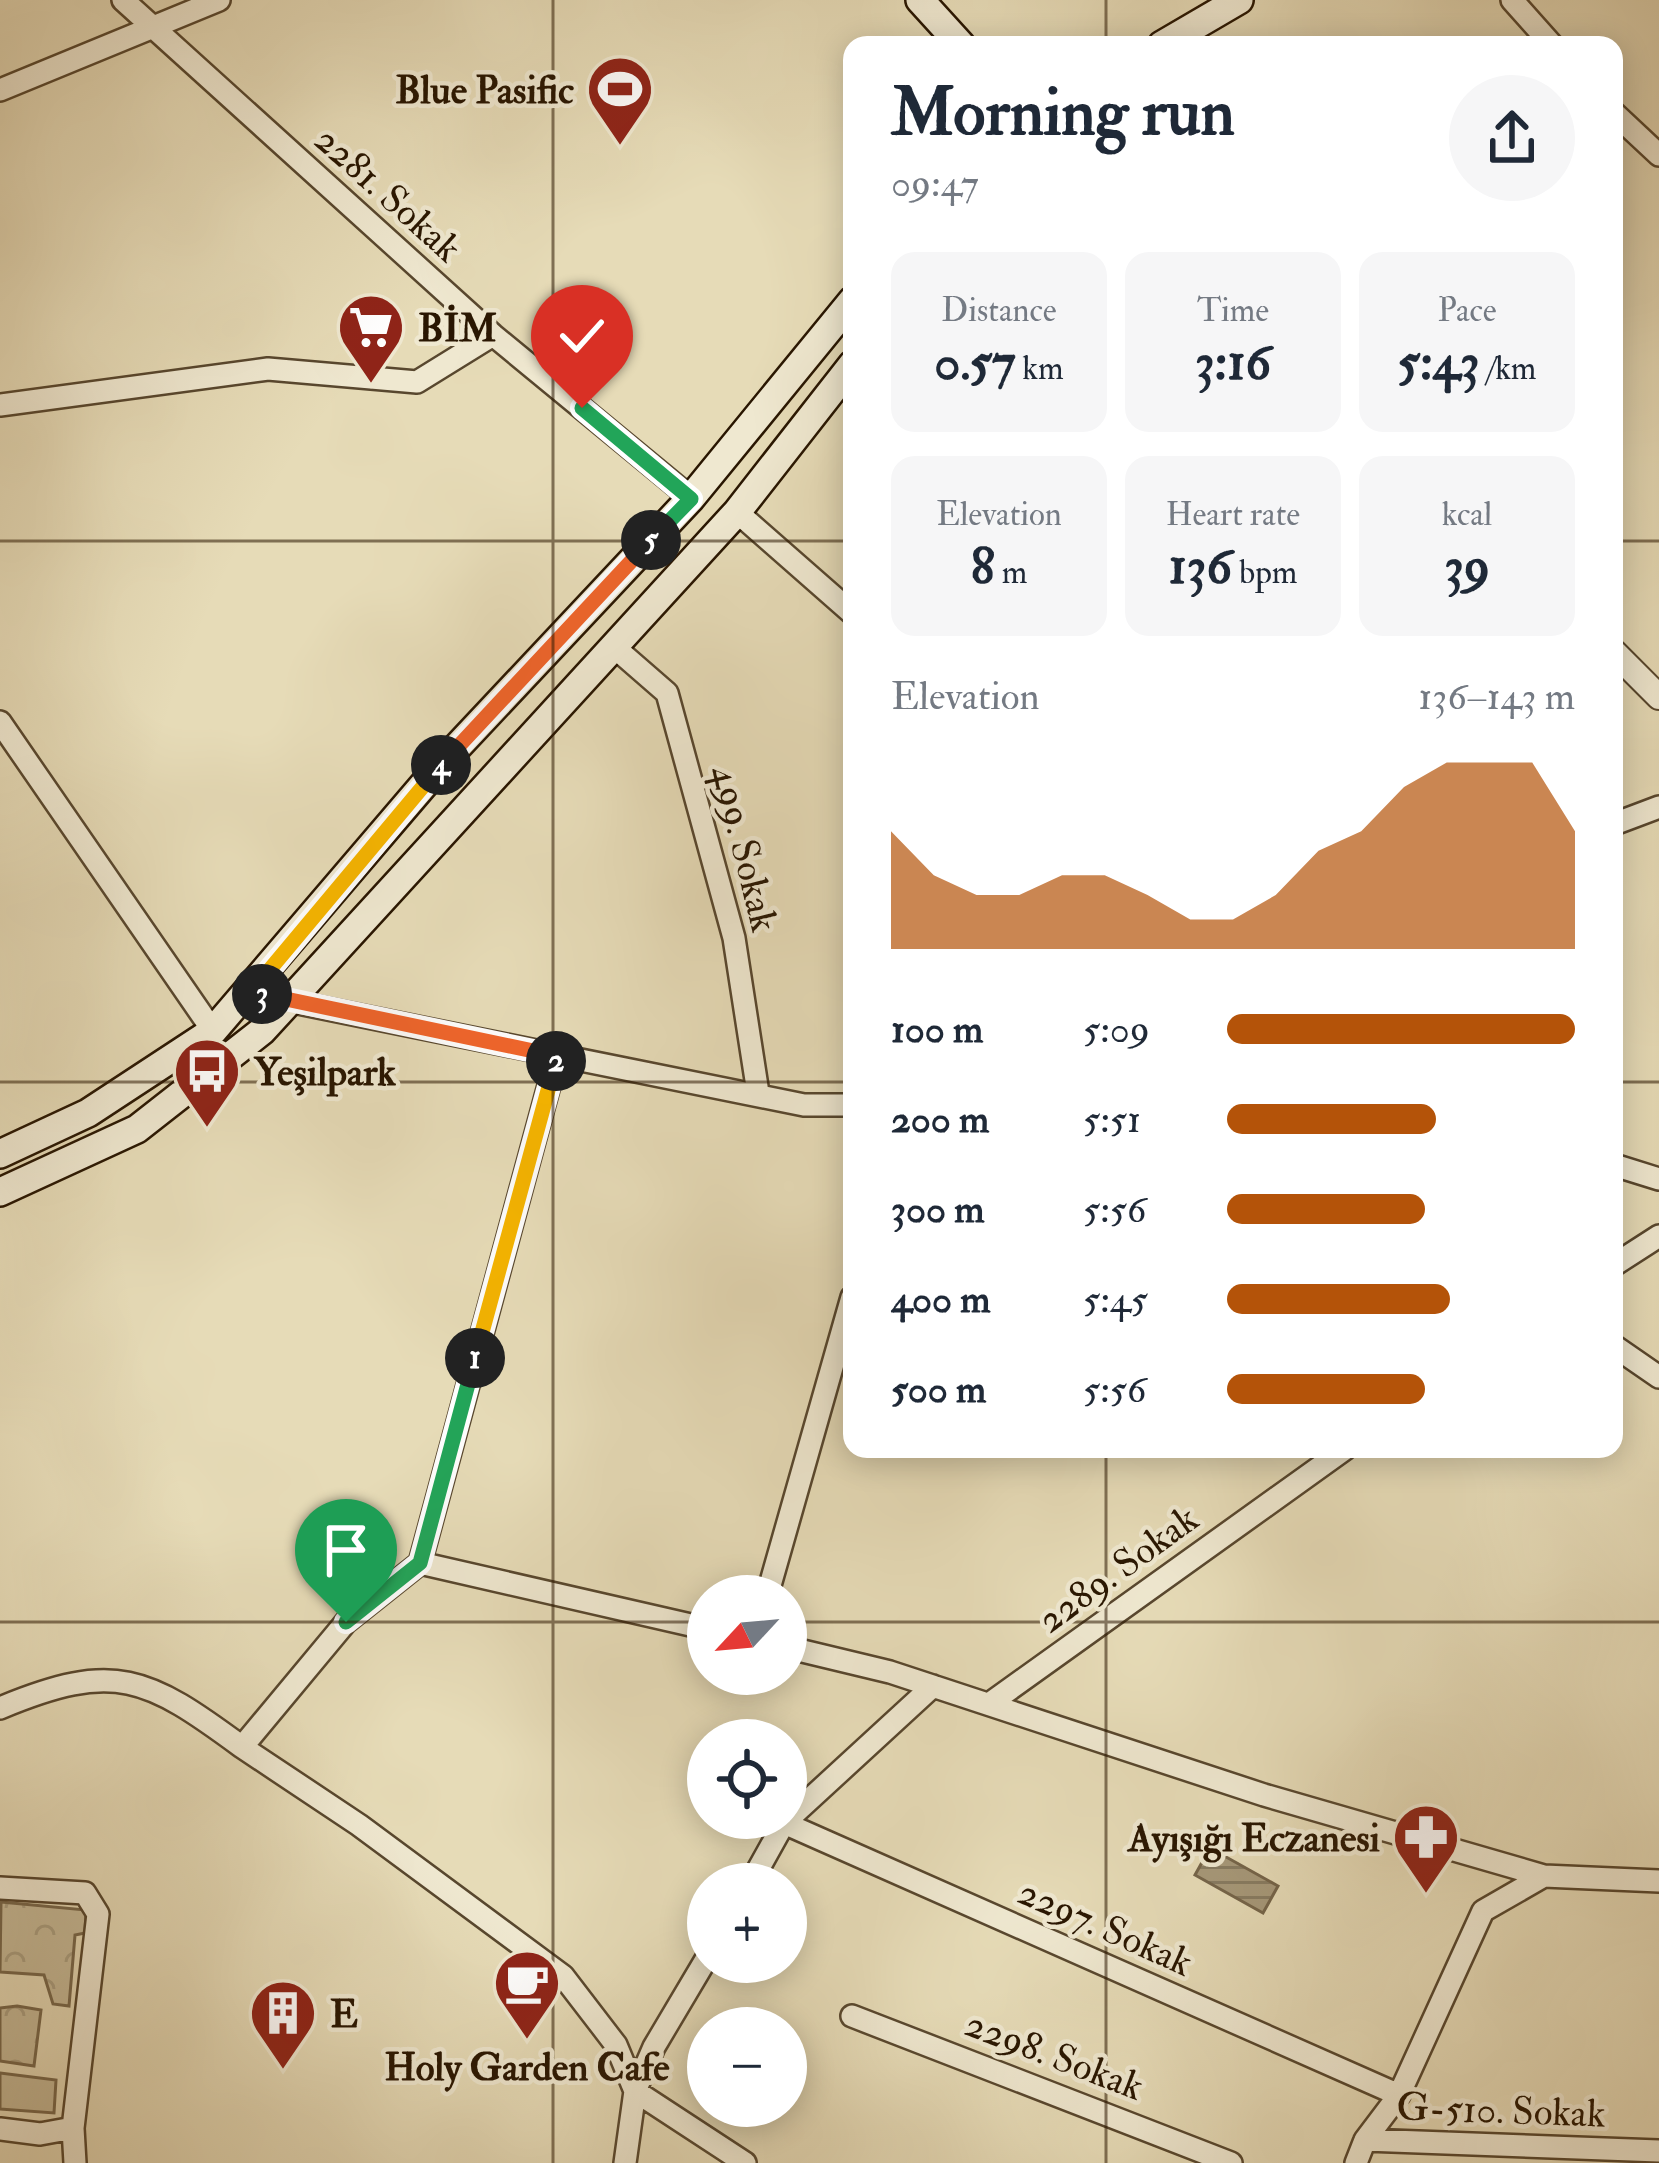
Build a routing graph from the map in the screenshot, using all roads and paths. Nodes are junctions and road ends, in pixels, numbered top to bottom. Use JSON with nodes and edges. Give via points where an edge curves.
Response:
{"nodes":[{"id":1,"x":123,"y":0,"type":"edge"},
{"id":2,"x":219,"y":0,"type":"edge"},
{"id":3,"x":920,"y":0,"type":"edge"},
{"id":4,"x":1512,"y":0,"type":"edge"},
{"id":5,"x":1239,"y":2,"type":"edge"},
{"id":6,"x":152,"y":29,"type":"junction"},
{"id":7,"x":953,"y":36,"type":"edge"},
{"id":8,"x":1178,"y":36,"type":"edge"},
{"id":9,"x":1544,"y":36,"type":"edge"},
{"id":10,"x":0,"y":91,"type":"edge"},
{"id":11,"x":1623,"y":121,"type":"edge"},
{"id":12,"x":1659,"y":155,"type":"edge"},
{"id":13,"x":843,"y":312,"type":"edge"},
{"id":14,"x":493,"y":334,"type":"junction"},
{"id":15,"x":843,"y":377,"type":"edge"},
{"id":16,"x":0,"y":405,"type":"edge"},
{"id":17,"x":691,"y":499,"type":"junction"},
{"id":18,"x":737,"y":512,"type":"junction"},
{"id":19,"x":843,"y":605,"type":"edge"},
{"id":20,"x":613,"y":646,"type":"junction"},
{"id":21,"x":1623,"y":661,"type":"edge"},
{"id":22,"x":1659,"y":697,"type":"edge"},
{"id":23,"x":0,"y":722,"type":"edge"},
{"id":24,"x":1659,"y":807,"type":"edge"},
{"id":25,"x":1623,"y":821,"type":"edge"},
{"id":26,"x":251,"y":992,"type":"junction"},
{"id":27,"x":288,"y":1001,"type":"junction"},
{"id":28,"x":213,"y":1031,"type":"junction"},
{"id":29,"x":557,"y":1056,"type":"junction"},
{"id":30,"x":758,"y":1094,"type":"junction"},
{"id":31,"x":843,"y":1105,"type":"edge"},
{"id":32,"x":0,"y":1154,"type":"edge"},
{"id":33,"x":1623,"y":1168,"type":"edge"},
{"id":34,"x":1659,"y":1178,"type":"edge"},
{"id":35,"x":0,"y":1192,"type":"edge"},
{"id":36,"x":1659,"y":1236,"type":"edge"},
{"id":37,"x":1623,"y":1259,"type":"edge"},
{"id":38,"x":843,"y":1329,"type":"edge"},
{"id":39,"x":1623,"y":1352,"type":"edge"},
{"id":40,"x":1659,"y":1377,"type":"edge"},
{"id":41,"x":1332,"y":1458,"type":"edge"},
{"id":42,"x":420,"y":1563,"type":"junction"},
{"id":43,"x":773,"y":1575,"type":"edge"},
{"id":44,"x":687,"y":1624,"type":"edge"},
{"id":45,"x":807,"y":1653,"type":"edge"},
{"id":46,"x":933,"y":1686,"type":"junction"},
{"id":47,"x":989,"y":1705,"type":"junction"},
{"id":48,"x":0,"y":1708,"type":"edge"},
{"id":49,"x":242,"y":1747,"type":"junction"},
{"id":50,"x":807,"y":1802,"type":"edge"},
{"id":51,"x":807,"y":1833,"type":"edge"},
{"id":52,"x":1544,"y":1876,"type":"junction"},
{"id":53,"x":1659,"y":1882,"type":"edge"},
{"id":54,"x":0,"y":1888,"type":"edge"},
{"id":55,"x":692,"y":1983,"type":"edge"},
{"id":56,"x":852,"y":2016,"type":"dead end"},
{"id":57,"x":635,"y":2091,"type":"junction"},
{"id":58,"x":1399,"y":2095,"type":"junction"},
{"id":59,"x":0,"y":2128,"type":"edge"},
{"id":60,"x":73,"y":2128,"type":"junction"},
{"id":61,"x":1365,"y":2140,"type":"junction"},
{"id":62,"x":1659,"y":2151,"type":"edge"},
{"id":63,"x":75,"y":2163,"type":"edge"},
{"id":64,"x":625,"y":2163,"type":"edge"},
{"id":65,"x":745,"y":2163,"type":"edge"},
{"id":66,"x":1231,"y":2163,"type":"edge"},
{"id":67,"x":1356,"y":2163,"type":"edge"}],
"edges":[{"from":1,"to":6,"type":"street","name":"2281. Sokak"},
{"from":2,"to":6,"type":"street"},
{"from":3,"to":7,"type":"main road"},
{"from":4,"to":9,"type":"street"},
{"from":5,"to":8,"type":"main road"},
{"from":6,"to":10,"type":"street"},
{"from":6,"to":14,"type":"street","name":"2281. Sokak"},
{"from":11,"to":12,"type":"street"},
{"from":13,"to":17,"type":"main road"},
{"from":14,"to":16,"type":"street","via":[[417,382],[268,369]]},
{"from":14,"to":17,"type":"street","name":"2281. Sokak"},
{"from":15,"to":18,"type":"main road"},
{"from":17,"to":18,"type":"main road"},
{"from":17,"to":26,"type":"main road","via":[[444,760]]},
{"from":18,"to":19,"type":"street"},
{"from":18,"to":20,"type":"main road"},
{"from":20,"to":27,"type":"main road"},
{"from":20,"to":30,"type":"street","name":"499. Sokak","via":[[667,693],[734,938]]},
{"from":21,"to":22,"type":"street"},
{"from":23,"to":28,"type":"street"},
{"from":24,"to":25,"type":"street"},
{"from":26,"to":27,"type":"main road"},
{"from":26,"to":28,"type":"main road"},
{"from":27,"to":29,"type":"street"},
{"from":27,"to":35,"type":"main road","via":[[223,1066],[137,1129]]},
{"from":28,"to":32,"type":"main road","via":[[88,1113]]},
{"from":29,"to":30,"type":"street"},
{"from":29,"to":42,"type":"street"},
{"from":30,"to":31,"type":"street"},
{"from":33,"to":34,"type":"street"},
{"from":36,"to":37,"type":"street"},
{"from":38,"to":43,"type":"street"},
{"from":39,"to":40,"type":"street"},
{"from":41,"to":47,"type":"street","name":"2289. Sokak"},
{"from":42,"to":44,"type":"street"},
{"from":42,"to":49,"type":"street","via":[[346,1622]]},
{"from":45,"to":46,"type":"street"},
{"from":46,"to":47,"type":"street"},
{"from":46,"to":50,"type":"street"},
{"from":47,"to":52,"type":"street"},
{"from":48,"to":49,"type":"street","via":[[75,1682],[121,1682],[169,1693]]},
{"from":49,"to":57,"type":"street","via":[[563,1976],[616,2044]]},
{"from":51,"to":58,"type":"street","name":"2297. Sokak"},
{"from":52,"to":53,"type":"street"},
{"from":52,"to":58,"type":"street","via":[[1483,1911]]},
{"from":54,"to":60,"type":"street","via":[[85,1892],[98,1914]]},
{"from":55,"to":57,"type":"street"},
{"from":56,"to":66,"type":"street","name":"2298. Sokak"},
{"from":57,"to":64,"type":"street"},
{"from":57,"to":65,"type":"street"},
{"from":58,"to":61,"type":"street"},
{"from":59,"to":60,"type":"street"},
{"from":60,"to":63,"type":"street"},
{"from":61,"to":62,"type":"street","name":"G-510. Sokak"},
{"from":61,"to":67,"type":"street","name":"G-510. Sokak"}]}
